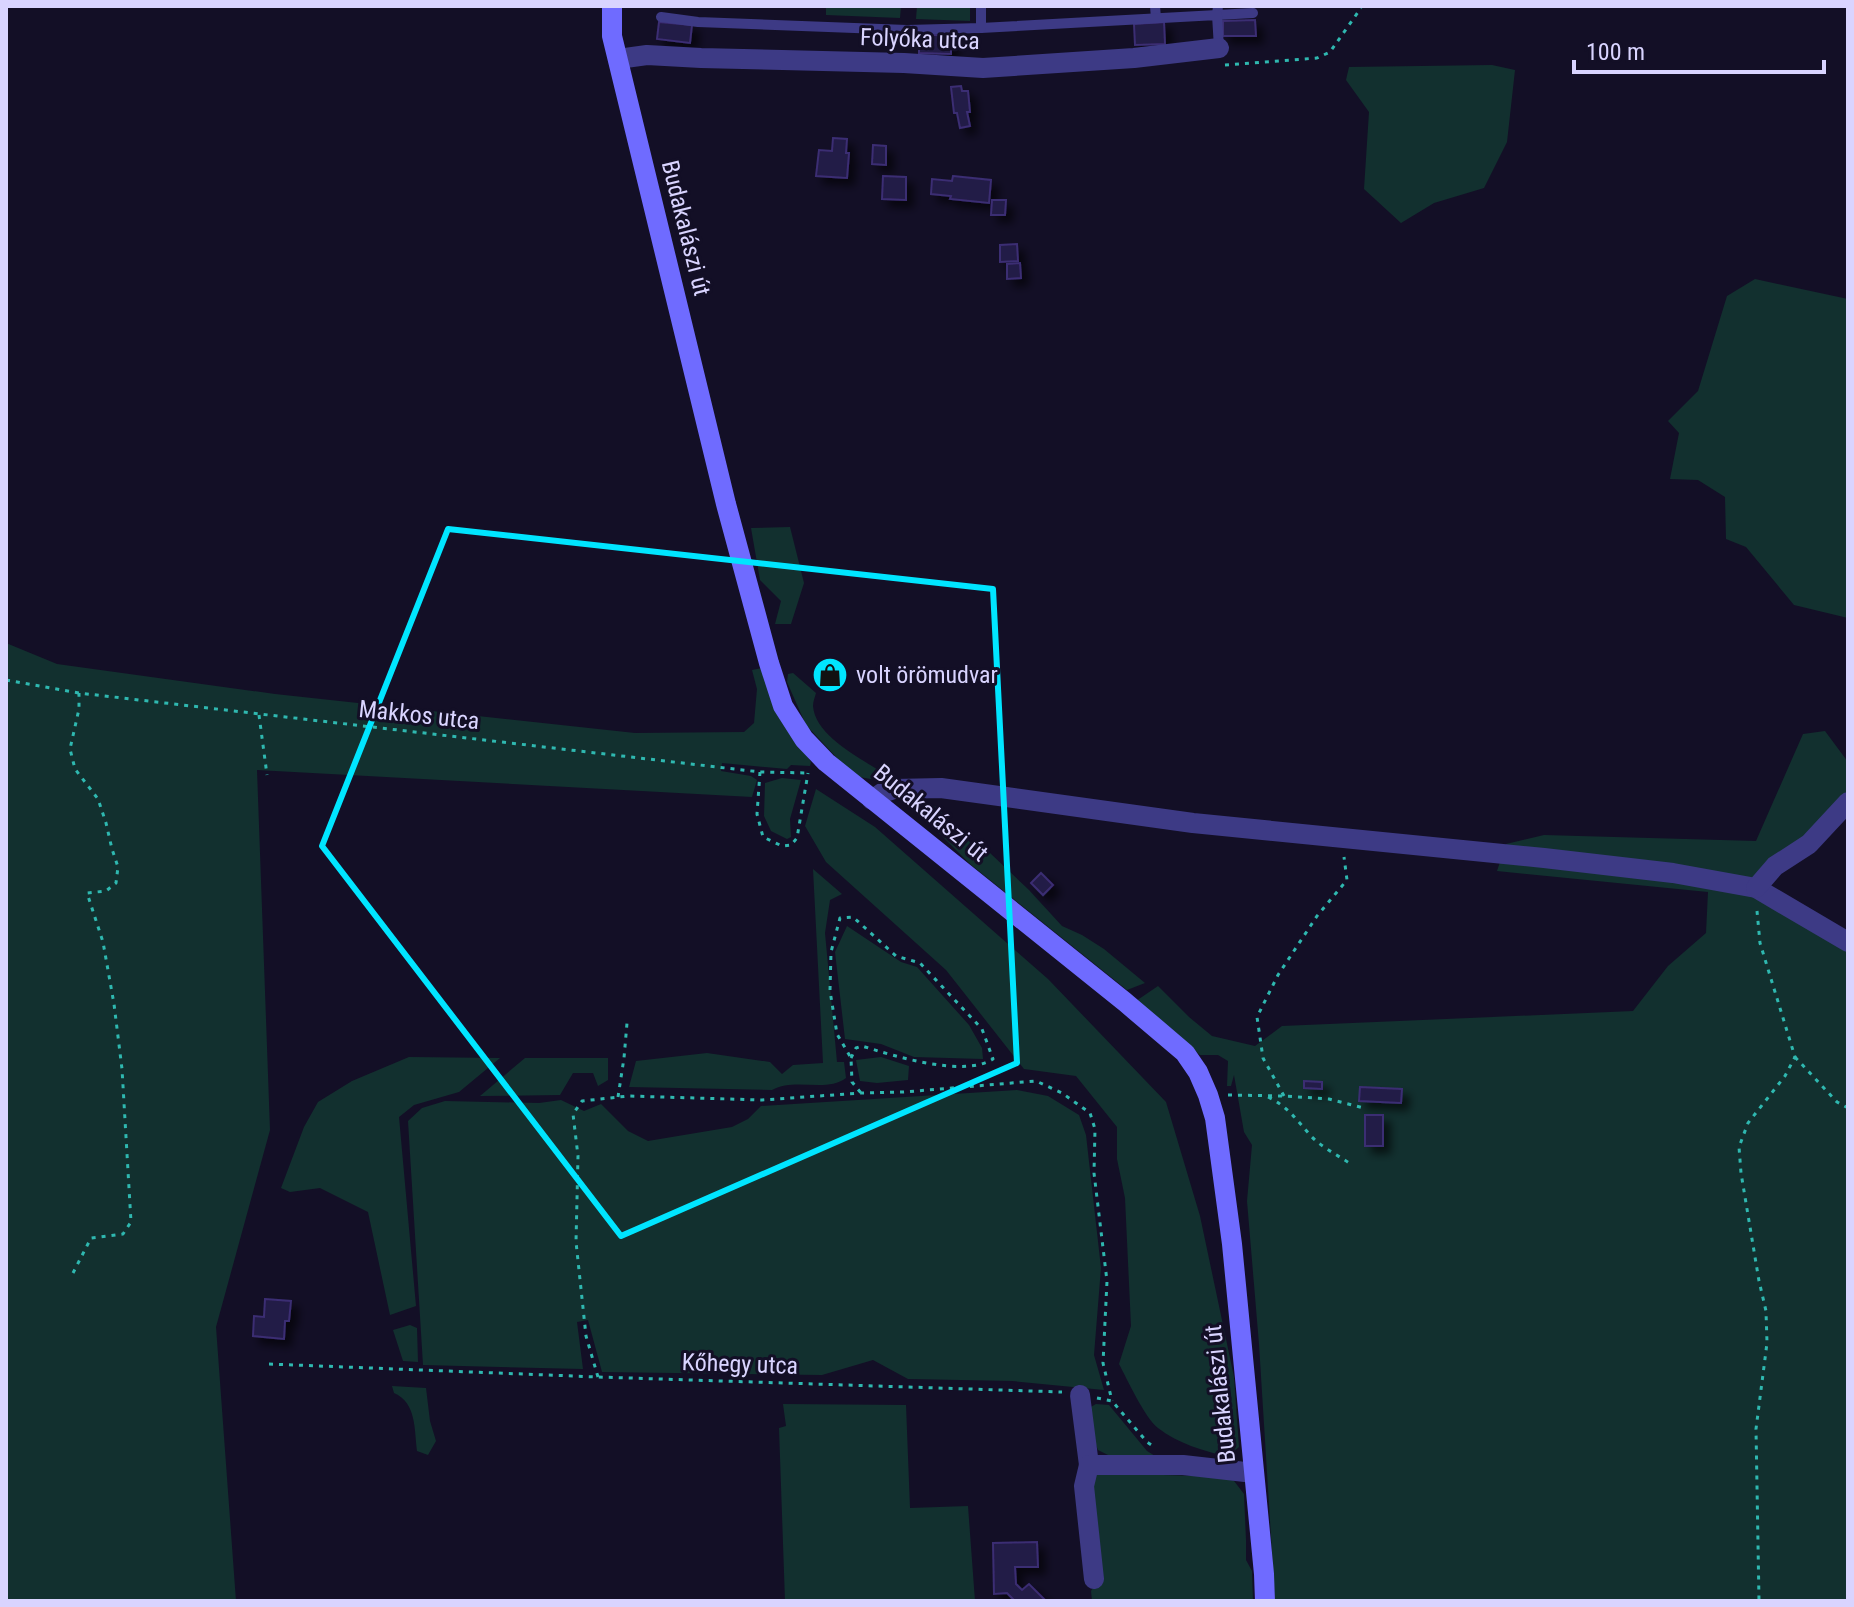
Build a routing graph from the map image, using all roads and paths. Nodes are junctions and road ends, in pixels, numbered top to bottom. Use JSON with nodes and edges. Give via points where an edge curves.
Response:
{"nodes":[{"id":1,"x":612,"y":6,"type":"edge"},
{"id":2,"x":981,"y":6,"type":"edge"},
{"id":3,"x":1155,"y":6,"type":"edge"},
{"id":4,"x":1361,"y":8,"type":"dead end"},
{"id":5,"x":1217,"y":10,"type":"edge"},
{"id":6,"x":1253,"y":13,"type":"dead end"},
{"id":7,"x":661,"y":17,"type":"dead end"},
{"id":8,"x":1156,"y":18,"type":"junction"},
{"id":9,"x":981,"y":28,"type":"junction"},
{"id":10,"x":1220,"y":57,"type":"junction"},
{"id":11,"x":618,"y":59,"type":"junction"},
{"id":12,"x":6,"y":680,"type":"edge"},
{"id":13,"x":79,"y":693,"type":"junction"},
{"id":14,"x":259,"y":715,"type":"junction"},
{"id":15,"x":826,"y":762,"type":"junction"},
{"id":16,"x":760,"y":772,"type":"junction"},
{"id":17,"x":808,"y":773,"type":"junction"},
{"id":18,"x":267,"y":775,"type":"dead end"},
{"id":19,"x":872,"y":800,"type":"junction"},
{"id":20,"x":1848,"y":802,"type":"edge"},
{"id":21,"x":1341,"y":838,"type":"junction"},
{"id":22,"x":1756,"y":888,"type":"junction"},
{"id":23,"x":1848,"y":942,"type":"edge"},
{"id":24,"x":627,"y":1023,"type":"dead end"},
{"id":25,"x":1795,"y":1057,"type":"junction"},
{"id":26,"x":851,"y":1058,"type":"junction"},
{"id":27,"x":861,"y":1093,"type":"junction"},
{"id":28,"x":1208,"y":1095,"type":"junction"},
{"id":29,"x":1265,"y":1095,"type":"junction"},
{"id":30,"x":1284,"y":1096,"type":"junction"},
{"id":31,"x":618,"y":1097,"type":"junction"},
{"id":32,"x":1364,"y":1108,"type":"dead end"},
{"id":33,"x":1848,"y":1108,"type":"edge"},
{"id":34,"x":1352,"y":1165,"type":"dead end"},
{"id":35,"x":73,"y":1273,"type":"dead end"},
{"id":36,"x":269,"y":1364,"type":"dead end"},
{"id":37,"x":598,"y":1377,"type":"junction"},
{"id":38,"x":1080,"y":1395,"type":"junction"},
{"id":39,"x":1112,"y":1401,"type":"junction"},
{"id":40,"x":1089,"y":1465,"type":"junction"},
{"id":41,"x":1183,"y":1465,"type":"junction"},
{"id":42,"x":1254,"y":1473,"type":"junction"},
{"id":43,"x":1094,"y":1579,"type":"dead end"},
{"id":44,"x":1265,"y":1601,"type":"edge"},
{"id":45,"x":1759,"y":1601,"type":"edge"}],
"edges":[{"from":1,"to":11,"type":"main road","name":"Budakalászi út"},
{"from":2,"to":9,"type":"lane"},
{"from":3,"to":8,"type":"lane"},
{"from":4,"to":10,"type":"path","via":[[1330,52],[1317,58]]},
{"from":5,"to":6,"type":"lane"},
{"from":5,"to":8,"type":"lane"},
{"from":5,"to":10,"type":"lane"},
{"from":7,"to":9,"type":"lane","via":[[907,30]]},
{"from":8,"to":9,"type":"lane"},
{"from":10,"to":11,"type":"street","name":"Folyóka utca","via":[[983,68],[647,55]]},
{"from":11,"to":15,"type":"main road","name":"Budakalászi út","via":[[769,663],[783,706]]},
{"from":12,"to":13,"type":"path","name":"Makkos utca"},
{"from":13,"to":14,"type":"path","name":"Makkos utca"},
{"from":13,"to":35,"type":"path","via":[[70,749],[75,769],[98,799],[118,867],[116,883],[106,891],[87,893],[103,942],[116,1017],[131,1222],[123,1234],[91,1238]]},
{"from":14,"to":16,"type":"path","name":"Makkos utca"},
{"from":14,"to":18,"type":"path"},
{"from":15,"to":17,"type":"path"},
{"from":15,"to":19,"type":"main road","name":"Budakalászi út"},
{"from":16,"to":17,"type":"path","name":"Makkos utca"},
{"from":16,"to":17,"type":"path","via":[[757,814],[763,837],[782,846],[797,838]]},
{"from":19,"to":21,"type":"street","via":[[894,789],[941,788]]},
{"from":19,"to":28,"type":"main road","name":"Budakalászi út","via":[[1185,1053]]},
{"from":20,"to":22,"type":"street","via":[[1809,844],[1775,866]]},
{"from":21,"to":22,"type":"street","via":[[1642,869]]},
{"from":21,"to":30,"type":"path","via":[[1347,880],[1278,975],[1257,1017],[1263,1058]]},
{"from":22,"to":23,"type":"street"},
{"from":22,"to":25,"type":"path","via":[[1760,943]]},
{"from":24,"to":31,"type":"path"},
{"from":25,"to":33,"type":"path"},
{"from":25,"to":45,"type":"path","via":[[1748,1123],[1739,1147],[1766,1311],[1756,1429]]},
{"from":26,"to":26,"type":"path","via":[[837,1034],[830,991],[831,952],[840,918],[853,917],[896,956],[920,963],[982,1029],[993,1059],[983,1065],[937,1065],[862,1046]]},
{"from":26,"to":27,"type":"path","via":[[852,1082]]},
{"from":27,"to":31,"type":"path","via":[[762,1100]]},
{"from":27,"to":39,"type":"path","via":[[1036,1081],[1090,1113],[1107,1281],[1103,1363]]},
{"from":28,"to":29,"type":"path"},
{"from":28,"to":42,"type":"main road","name":"Budakalászi út","via":[[1232,1244]]},
{"from":29,"to":30,"type":"path"},
{"from":29,"to":34,"type":"path"},
{"from":30,"to":32,"type":"path"},
{"from":31,"to":37,"type":"path","via":[[582,1101],[573,1114],[578,1156],[576,1242],[586,1336]]},
{"from":36,"to":37,"type":"path","name":"Kőhegy utca"},
{"from":37,"to":38,"type":"path","name":"Kőhegy utca"},
{"from":38,"to":39,"type":"path","name":"Kőhegy utca"},
{"from":38,"to":40,"type":"street"},
{"from":39,"to":41,"type":"path","via":[[1147,1442]]},
{"from":40,"to":41,"type":"street"},
{"from":40,"to":43,"type":"street","via":[[1084,1486]]},
{"from":41,"to":42,"type":"street"},
{"from":42,"to":44,"type":"main road","name":"Budakalászi út"}]}
